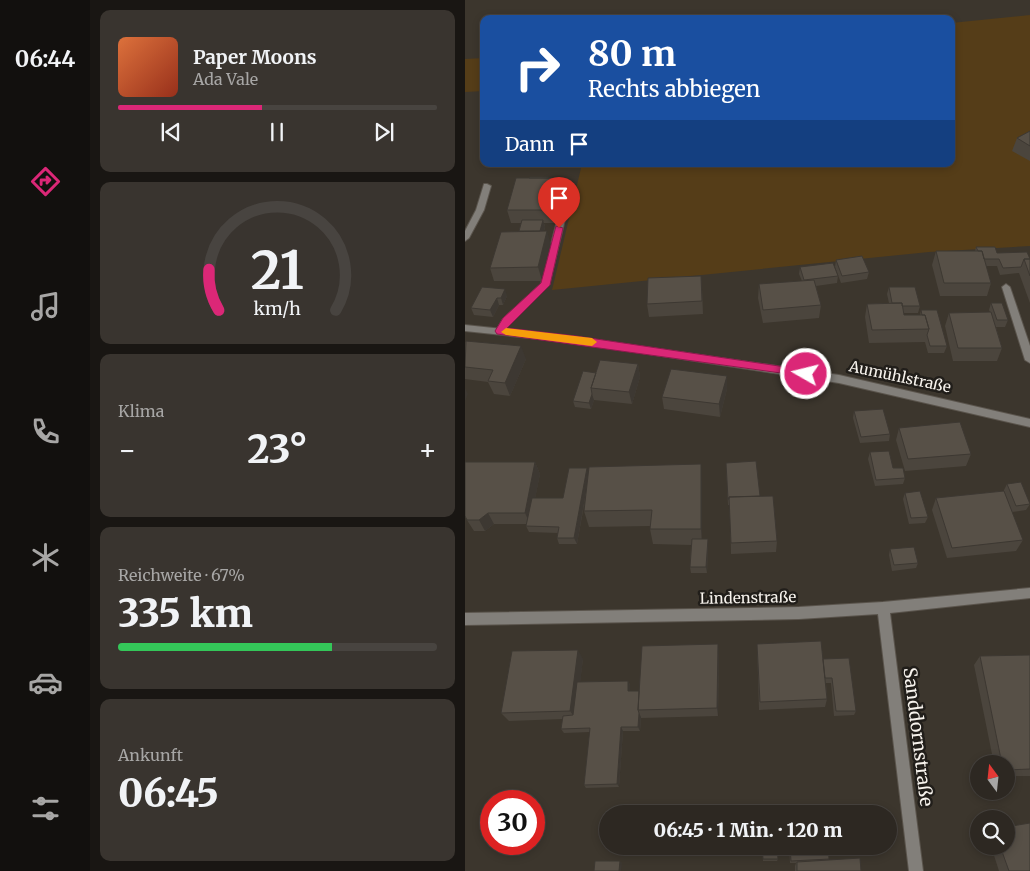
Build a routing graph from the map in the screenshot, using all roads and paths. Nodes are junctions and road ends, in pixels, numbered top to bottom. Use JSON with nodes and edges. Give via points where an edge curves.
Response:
{"nodes":[{"id":1,"x":487,"y":186,"type":"dead end"},
{"id":2,"x":568,"y":191,"type":"dead end"},
{"id":3,"x":465,"y":238,"type":"edge"},
{"id":4,"x":1006,"y":287,"type":"dead end"},
{"id":5,"x":465,"y":328,"type":"edge"},
{"id":6,"x":500,"y":331,"type":"junction"},
{"id":7,"x":1030,"y":360,"type":"edge"},
{"id":8,"x":1030,"y":422,"type":"edge"},
{"id":9,"x":1030,"y":593,"type":"edge"},
{"id":10,"x":883,"y":608,"type":"junction"},
{"id":11,"x":465,"y":619,"type":"edge"},
{"id":12,"x":916,"y":871,"type":"edge"}],
"edges":[{"from":1,"to":3,"type":"street","via":[[480,210]]},
{"from":2,"to":6,"type":"street","via":[[545,285],[506,321]]},
{"from":4,"to":7,"type":"street"},
{"from":5,"to":6,"type":"street","name":"Aumühlstraße"},
{"from":6,"to":8,"type":"street","name":"Aumühlstraße","via":[[839,379]]},
{"from":9,"to":10,"type":"street","name":"Lindenstraße"},
{"from":10,"to":11,"type":"street","name":"Lindenstraße","via":[[799,613]]},
{"from":10,"to":12,"type":"street","name":"Sanddornstraße"}]}
